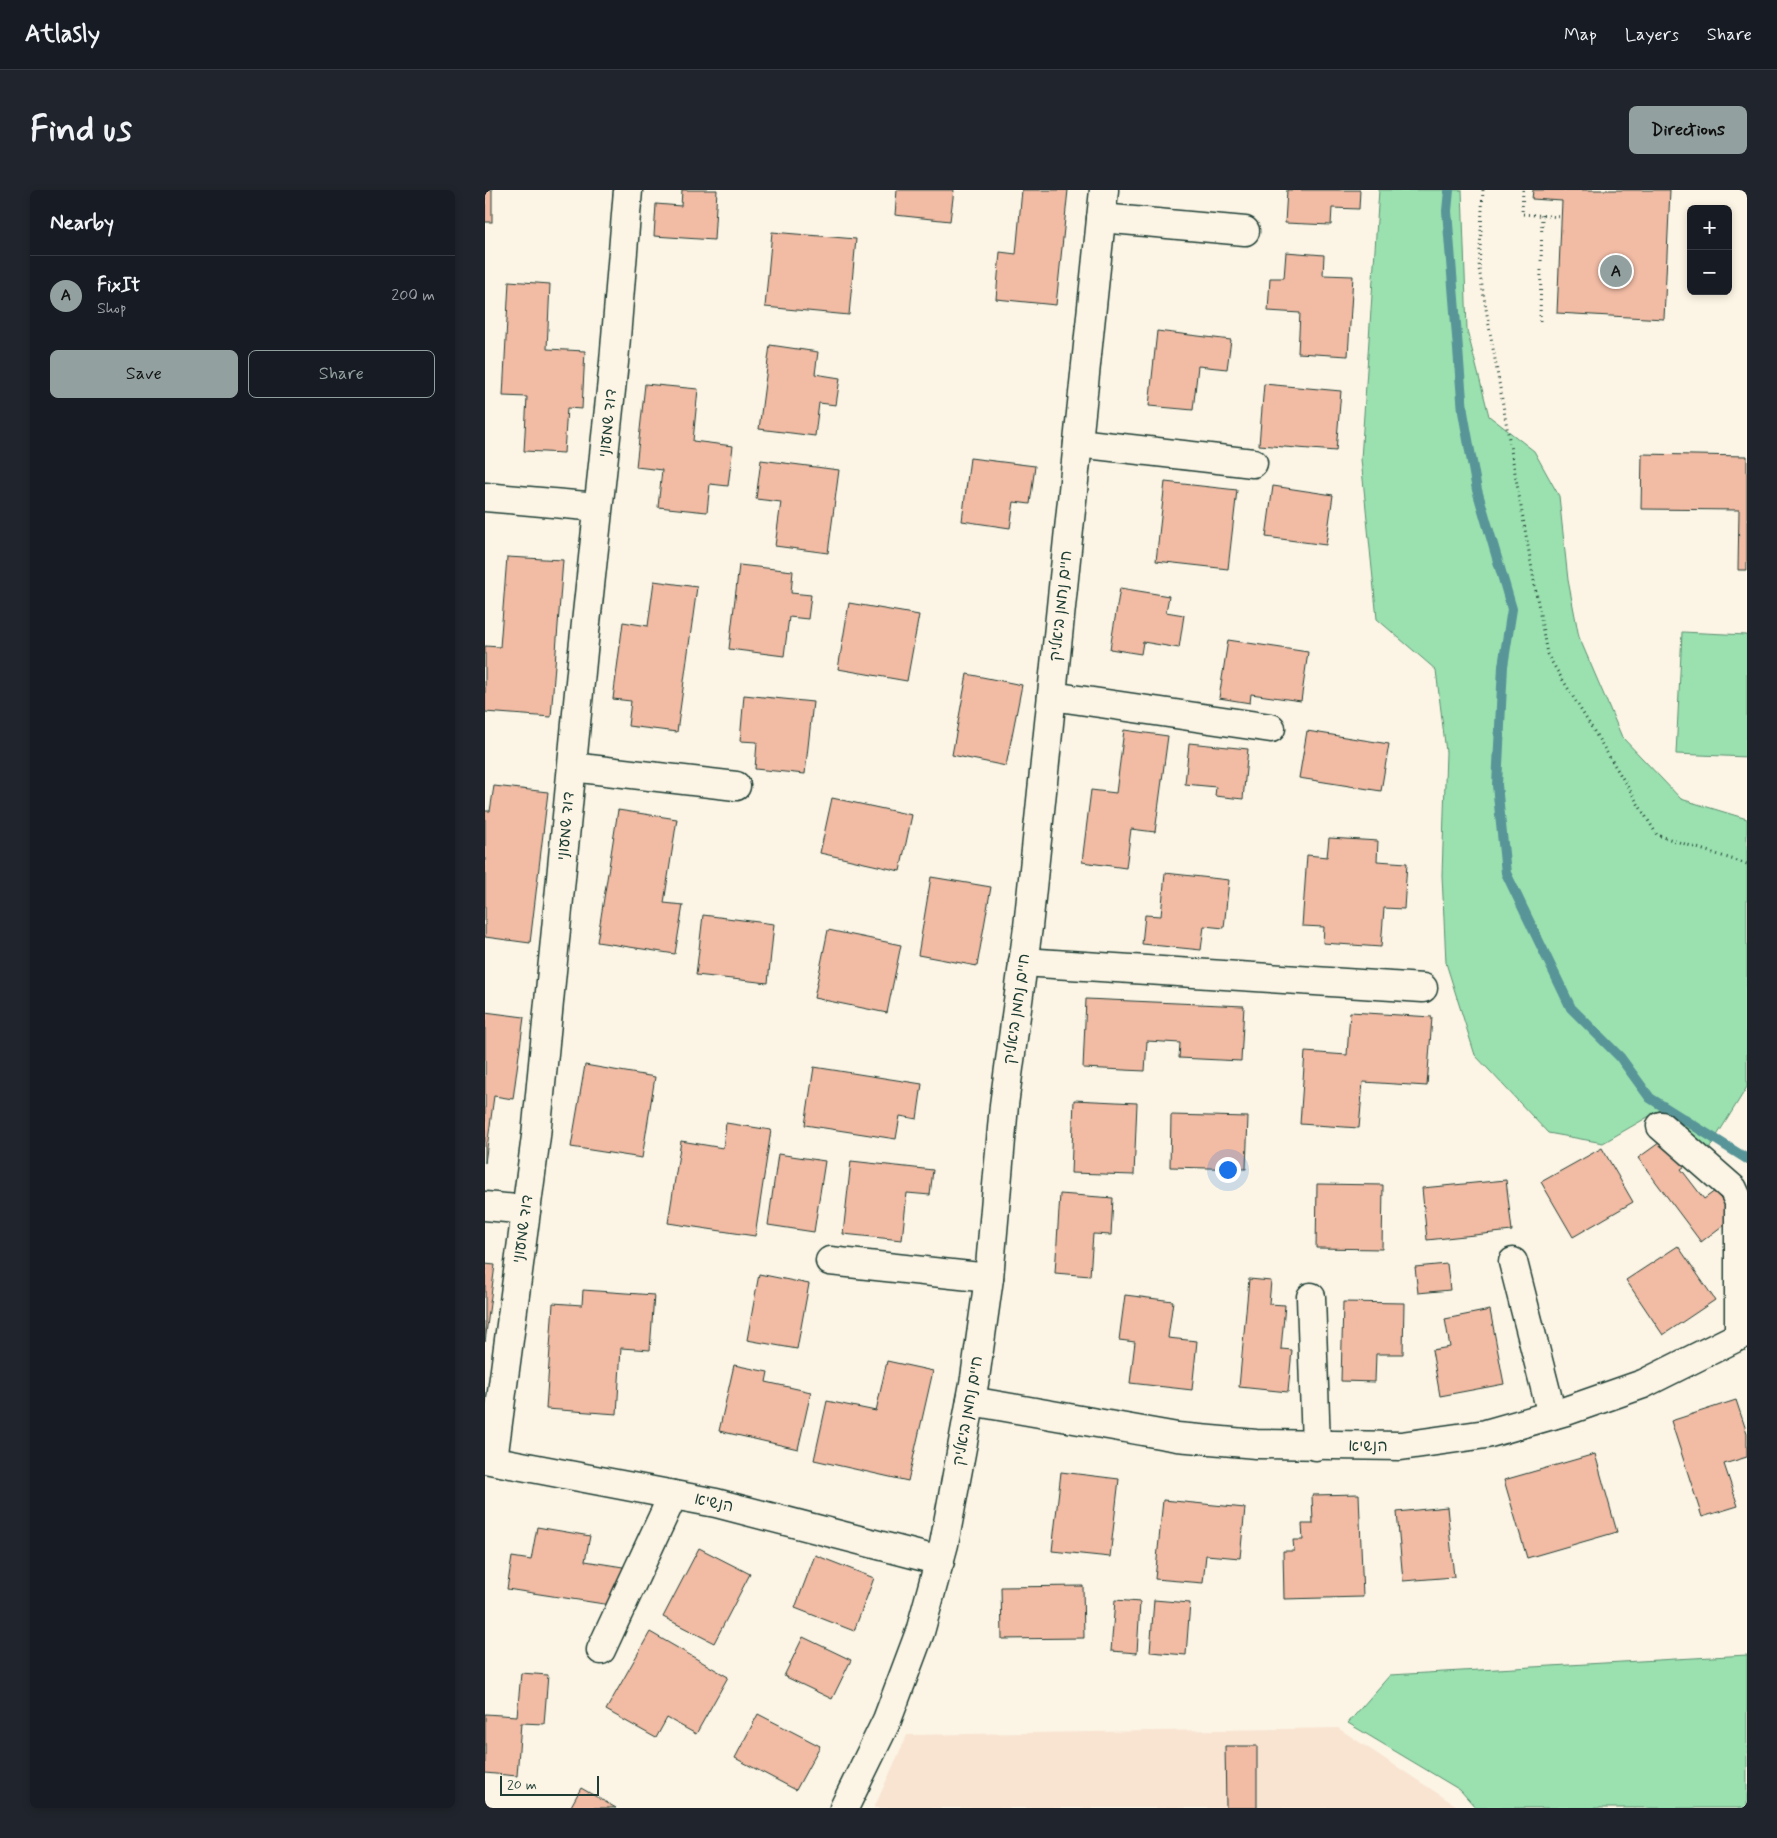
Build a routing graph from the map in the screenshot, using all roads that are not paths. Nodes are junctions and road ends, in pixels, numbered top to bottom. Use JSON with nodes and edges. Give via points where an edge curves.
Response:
{"nodes":[{"id":1,"x":628,"y":190,"type":"edge"},
{"id":2,"x":1104,"y":190,"type":"edge"},
{"id":3,"x":1101,"y":218,"type":"junction"},
{"id":4,"x":1245,"y":231,"type":"dead end"},
{"id":5,"x":1078,"y":444,"type":"junction"},
{"id":6,"x":1253,"y":462,"type":"dead end"},
{"id":7,"x":485,"y":497,"type":"edge"},
{"id":8,"x":598,"y":507,"type":"junction"},
{"id":9,"x":1052,"y":696,"type":"junction"},
{"id":10,"x":1271,"y":728,"type":"dead end"},
{"id":11,"x":572,"y":767,"type":"junction"},
{"id":12,"x":735,"y":786,"type":"dead end"},
{"id":13,"x":1023,"y":962,"type":"junction"},
{"id":14,"x":1423,"y":988,"type":"dead end"},
{"id":15,"x":1661,"y":1126,"type":"dead end"},
{"id":16,"x":485,"y":1206,"type":"edge"},
{"id":17,"x":526,"y":1210,"type":"junction"},
{"id":18,"x":830,"y":1261,"type":"dead end"},
{"id":19,"x":1513,"y":1262,"type":"dead end"},
{"id":20,"x":989,"y":1278,"type":"junction"},
{"id":21,"x":1311,"y":1297,"type":"dead end"},
{"id":22,"x":1743,"y":1334,"type":"edge"},
{"id":23,"x":971,"y":1401,"type":"junction"},
{"id":24,"x":1552,"y":1415,"type":"junction"},
{"id":25,"x":1315,"y":1446,"type":"junction"},
{"id":26,"x":489,"y":1460,"type":"edge"},
{"id":27,"x":673,"y":1495,"type":"junction"},
{"id":28,"x":939,"y":1561,"type":"junction"},
{"id":29,"x":601,"y":1650,"type":"dead end"},
{"id":30,"x":844,"y":1808,"type":"edge"}],
"edges":[{"from":1,"to":8,"type":"street","name":"דוד שמעוני","via":[[624,262]]},
{"from":2,"to":3,"type":"street","name":"חיים נחמן ביאליק"},
{"from":3,"to":4,"type":"street"},
{"from":3,"to":5,"type":"street","name":"חיים נחמן ביאליק"},
{"from":5,"to":6,"type":"street"},
{"from":5,"to":9,"type":"street","name":"חיים נחמן ביאליק"},
{"from":7,"to":8,"type":"street"},
{"from":8,"to":11,"type":"street","name":"דוד שמעוני"},
{"from":9,"to":10,"type":"street"},
{"from":9,"to":13,"type":"street","name":"חיים נחמן ביאליק"},
{"from":11,"to":12,"type":"street"},
{"from":11,"to":17,"type":"street","name":"דוד שמעוני"},
{"from":13,"to":14,"type":"street"},
{"from":13,"to":20,"type":"street","name":"חיים נחמן ביאליק","via":[[1005,1105]]},
{"from":15,"to":22,"type":"street","via":[[1733,1190],[1739,1202]]},
{"from":16,"to":17,"type":"street"},
{"from":17,"to":26,"type":"street","name":"דוד שמעוני"},
{"from":18,"to":20,"type":"street"},
{"from":19,"to":24,"type":"street"},
{"from":20,"to":23,"type":"street","name":"חיים נחמן ביאליק"},
{"from":21,"to":25,"type":"street"},
{"from":22,"to":24,"type":"street","name":"הנשיא","via":[[1643,1384]]},
{"from":23,"to":25,"type":"street","name":"הנשיא","via":[[1177,1436]]},
{"from":23,"to":28,"type":"street","name":"חיים נחמן ביאליק"},
{"from":24,"to":25,"type":"street","name":"הנשיא","via":[[1486,1434],[1401,1446]]},
{"from":26,"to":27,"type":"street","name":"הנשיא"},
{"from":27,"to":28,"type":"street","name":"הנשיא","via":[[716,1503]]},
{"from":27,"to":29,"type":"street"},
{"from":28,"to":30,"type":"street","name":"חיים נחמן ביאליק","via":[[920,1632],[887,1720]]}]}
